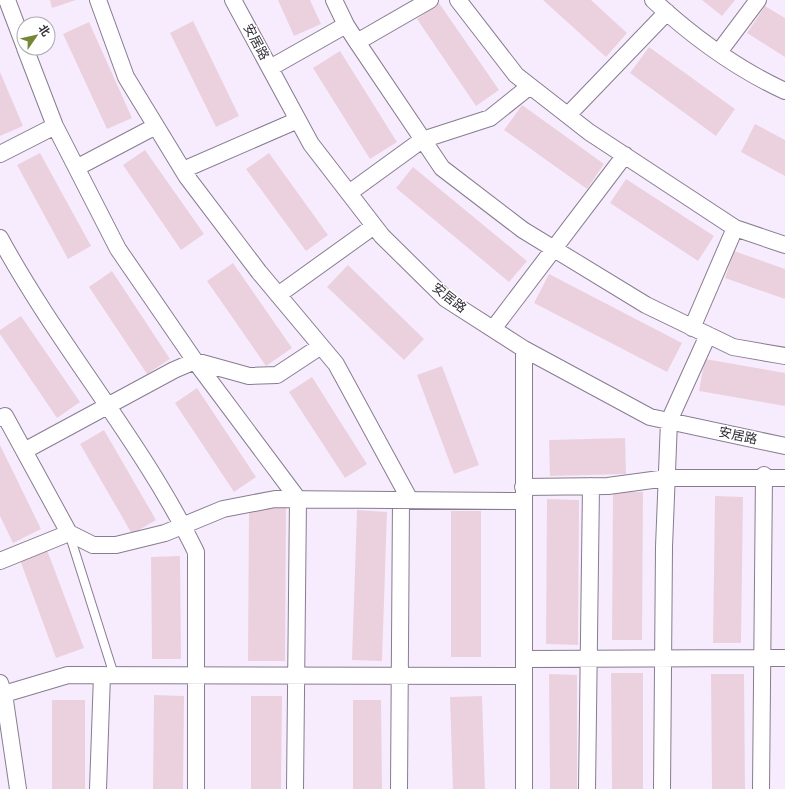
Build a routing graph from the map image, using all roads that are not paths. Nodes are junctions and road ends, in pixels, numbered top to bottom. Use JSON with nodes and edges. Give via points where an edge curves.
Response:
{"nodes":[{"id":1,"x":7,"y":0,"type":"edge"},
{"id":2,"x":98,"y":0,"type":"edge"},
{"id":3,"x":233,"y":0,"type":"edge"},
{"id":4,"x":334,"y":0,"type":"edge"},
{"id":5,"x":430,"y":0,"type":"edge"},
{"id":6,"x":458,"y":0,"type":"edge"},
{"id":7,"x":653,"y":0,"type":"edge"},
{"id":8,"x":758,"y":0,"type":"edge"},
{"id":9,"x":667,"y":12,"type":"junction"},
{"id":10,"x":16,"y":24,"type":"edge"},
{"id":11,"x":346,"y":25,"type":"junction"},
{"id":12,"x":357,"y":42,"type":"junction"},
{"id":13,"x":719,"y":52,"type":"junction"},
{"id":14,"x":28,"y":56,"type":"edge"},
{"id":15,"x":270,"y":68,"type":"junction"},
{"id":16,"x":530,"y":86,"type":"junction"},
{"id":17,"x":785,"y":92,"type":"edge"},
{"id":18,"x":568,"y":115,"type":"junction"},
{"id":19,"x":298,"y":120,"type":"junction"},
{"id":20,"x":55,"y":126,"type":"junction"},
{"id":21,"x":156,"y":126,"type":"junction"},
{"id":22,"x":422,"y":140,"type":"junction"},
{"id":23,"x":0,"y":154,"type":"edge"},
{"id":24,"x":625,"y":155,"type":"junction"},
{"id":25,"x":78,"y":167,"type":"junction"},
{"id":26,"x":183,"y":170,"type":"junction"},
{"id":27,"x":349,"y":193,"type":"junction"},
{"id":28,"x":374,"y":226,"type":"junction"},
{"id":29,"x":735,"y":228,"type":"junction"},
{"id":30,"x":0,"y":238,"type":"edge"},
{"id":31,"x":785,"y":245,"type":"edge"},
{"id":32,"x":554,"y":249,"type":"junction"},
{"id":33,"x":278,"y":295,"type":"junction"},
{"id":34,"x":692,"y":328,"type":"junction"},
{"id":35,"x":493,"y":329,"type":"junction"},
{"id":36,"x":708,"y":335,"type":"junction"},
{"id":37,"x":322,"y":346,"type":"junction"},
{"id":38,"x":524,"y":349,"type":"junction"},
{"id":39,"x":785,"y":356,"type":"edge"},
{"id":40,"x":195,"y":361,"type":"junction"},
{"id":41,"x":108,"y":406,"type":"junction"},
{"id":42,"x":0,"y":418,"type":"edge"},
{"id":43,"x":668,"y":421,"type":"junction"},
{"id":44,"x":785,"y":446,"type":"edge"},
{"id":45,"x":24,"y":451,"type":"junction"},
{"id":46,"x":764,"y":476,"type":"junction"},
{"id":47,"x":667,"y":478,"type":"junction"},
{"id":48,"x":785,"y":478,"type":"edge"},
{"id":49,"x":591,"y":486,"type":"junction"},
{"id":50,"x":523,"y":494,"type":"junction"},
{"id":51,"x":298,"y":499,"type":"junction"},
{"id":52,"x":406,"y":500,"type":"junction"},
{"id":53,"x":183,"y":526,"type":"junction"},
{"id":54,"x":68,"y":533,"type":"junction"},
{"id":55,"x":0,"y":561,"type":"edge"},
{"id":56,"x":663,"y":658,"type":"junction"},
{"id":57,"x":761,"y":658,"type":"junction"},
{"id":58,"x":785,"y":658,"type":"edge"},
{"id":59,"x":524,"y":659,"type":"junction"},
{"id":60,"x":589,"y":659,"type":"junction"},
{"id":61,"x":108,"y":675,"type":"junction"},
{"id":62,"x":197,"y":675,"type":"junction"},
{"id":63,"x":297,"y":676,"type":"junction"},
{"id":64,"x":399,"y":676,"type":"junction"},
{"id":65,"x":524,"y":676,"type":"junction"},
{"id":66,"x":2,"y":689,"type":"edge"},
{"id":67,"x":4,"y":719,"type":"edge"},
{"id":68,"x":18,"y":789,"type":"edge"},
{"id":69,"x":98,"y":789,"type":"edge"},
{"id":70,"x":196,"y":789,"type":"edge"},
{"id":71,"x":295,"y":789,"type":"edge"},
{"id":72,"x":399,"y":789,"type":"edge"},
{"id":73,"x":524,"y":789,"type":"edge"},
{"id":74,"x":587,"y":789,"type":"edge"},
{"id":75,"x":662,"y":789,"type":"edge"},
{"id":76,"x":761,"y":789,"type":"edge"}],
"edges":[{"from":1,"to":10,"type":"street"},
{"from":2,"to":21,"type":"street","via":[[126,77]]},
{"from":3,"to":15,"type":"street","name":"安居路"},
{"from":4,"to":11,"type":"street"},
{"from":5,"to":12,"type":"street"},
{"from":6,"to":16,"type":"street","via":[[516,75]]},
{"from":7,"to":9,"type":"street"},
{"from":8,"to":13,"type":"street"},
{"from":9,"to":13,"type":"street","via":[[688,31]]},
{"from":9,"to":18,"type":"street"},
{"from":11,"to":12,"type":"street"},
{"from":11,"to":15,"type":"street"},
{"from":12,"to":22,"type":"street"},
{"from":13,"to":17,"type":"street"},
{"from":14,"to":20,"type":"street"},
{"from":15,"to":19,"type":"street","name":"安居路"},
{"from":16,"to":18,"type":"street"},
{"from":16,"to":22,"type":"street","via":[[490,118]]},
{"from":18,"to":24,"type":"street"},
{"from":19,"to":26,"type":"street"},
{"from":19,"to":27,"type":"street","name":"安居路","via":[[311,144]]},
{"from":20,"to":23,"type":"street"},
{"from":20,"to":25,"type":"street"},
{"from":21,"to":25,"type":"street"},
{"from":21,"to":26,"type":"street"},
{"from":22,"to":27,"type":"street"},
{"from":22,"to":32,"type":"street","via":[[442,168],[524,230]]},
{"from":24,"to":29,"type":"street"},
{"from":24,"to":32,"type":"street"},
{"from":25,"to":40,"type":"street","via":[[118,249]]},
{"from":26,"to":33,"type":"street"},
{"from":27,"to":28,"type":"street","name":"安居路"},
{"from":28,"to":33,"type":"street"},
{"from":28,"to":35,"type":"street","name":"安居路","via":[[446,299]]},
{"from":29,"to":31,"type":"street"},
{"from":29,"to":34,"type":"street"},
{"from":30,"to":41,"type":"street","via":[[19,274]]},
{"from":32,"to":34,"type":"street","via":[[646,305]]},
{"from":32,"to":35,"type":"street"},
{"from":33,"to":37,"type":"street"},
{"from":34,"to":36,"type":"street"},
{"from":35,"to":38,"type":"street","name":"安居路"},
{"from":36,"to":39,"type":"street","via":[[733,348]]},
{"from":36,"to":43,"type":"street"},
{"from":37,"to":40,"type":"street","via":[[277,374],[250,376]]},
{"from":37,"to":52,"type":"street","via":[[336,364]]},
{"from":38,"to":43,"type":"street","name":"安居路","via":[[650,417]]},
{"from":38,"to":50,"type":"street"},
{"from":40,"to":41,"type":"street"},
{"from":40,"to":51,"type":"street"},
{"from":41,"to":45,"type":"street"},
{"from":41,"to":53,"type":"street"},
{"from":42,"to":45,"type":"street","via":[[5,416]]},
{"from":43,"to":44,"type":"street","name":"安居路"},
{"from":43,"to":47,"type":"street"},
{"from":45,"to":54,"type":"street"},
{"from":46,"to":47,"type":"street"},
{"from":46,"to":48,"type":"street"},
{"from":46,"to":57,"type":"street"},
{"from":47,"to":49,"type":"street"},
{"from":47,"to":56,"type":"street"},
{"from":49,"to":50,"type":"street"},
{"from":49,"to":60,"type":"street"},
{"from":50,"to":52,"type":"street"},
{"from":50,"to":59,"type":"street"},
{"from":51,"to":52,"type":"street"},
{"from":51,"to":53,"type":"street","via":[[275,498],[223,509]]},
{"from":51,"to":63,"type":"street"},
{"from":52,"to":64,"type":"street"},
{"from":53,"to":54,"type":"street","via":[[116,546],[93,545]]},
{"from":53,"to":62,"type":"street","via":[[196,552]]},
{"from":54,"to":55,"type":"street"},
{"from":54,"to":61,"type":"lane"},
{"from":56,"to":57,"type":"street"},
{"from":56,"to":60,"type":"street"},
{"from":56,"to":75,"type":"street"},
{"from":57,"to":58,"type":"street"},
{"from":57,"to":76,"type":"street"},
{"from":59,"to":60,"type":"street"},
{"from":59,"to":65,"type":"street"},
{"from":60,"to":74,"type":"street"},
{"from":61,"to":62,"type":"street"},
{"from":61,"to":66,"type":"street","via":[[68,675]]},
{"from":61,"to":69,"type":"street"},
{"from":62,"to":63,"type":"street"},
{"from":62,"to":70,"type":"street"},
{"from":63,"to":64,"type":"street"},
{"from":63,"to":71,"type":"street"},
{"from":64,"to":65,"type":"street"},
{"from":64,"to":72,"type":"street"},
{"from":65,"to":73,"type":"street"},
{"from":66,"to":67,"type":"street"},
{"from":67,"to":68,"type":"street"}]}
